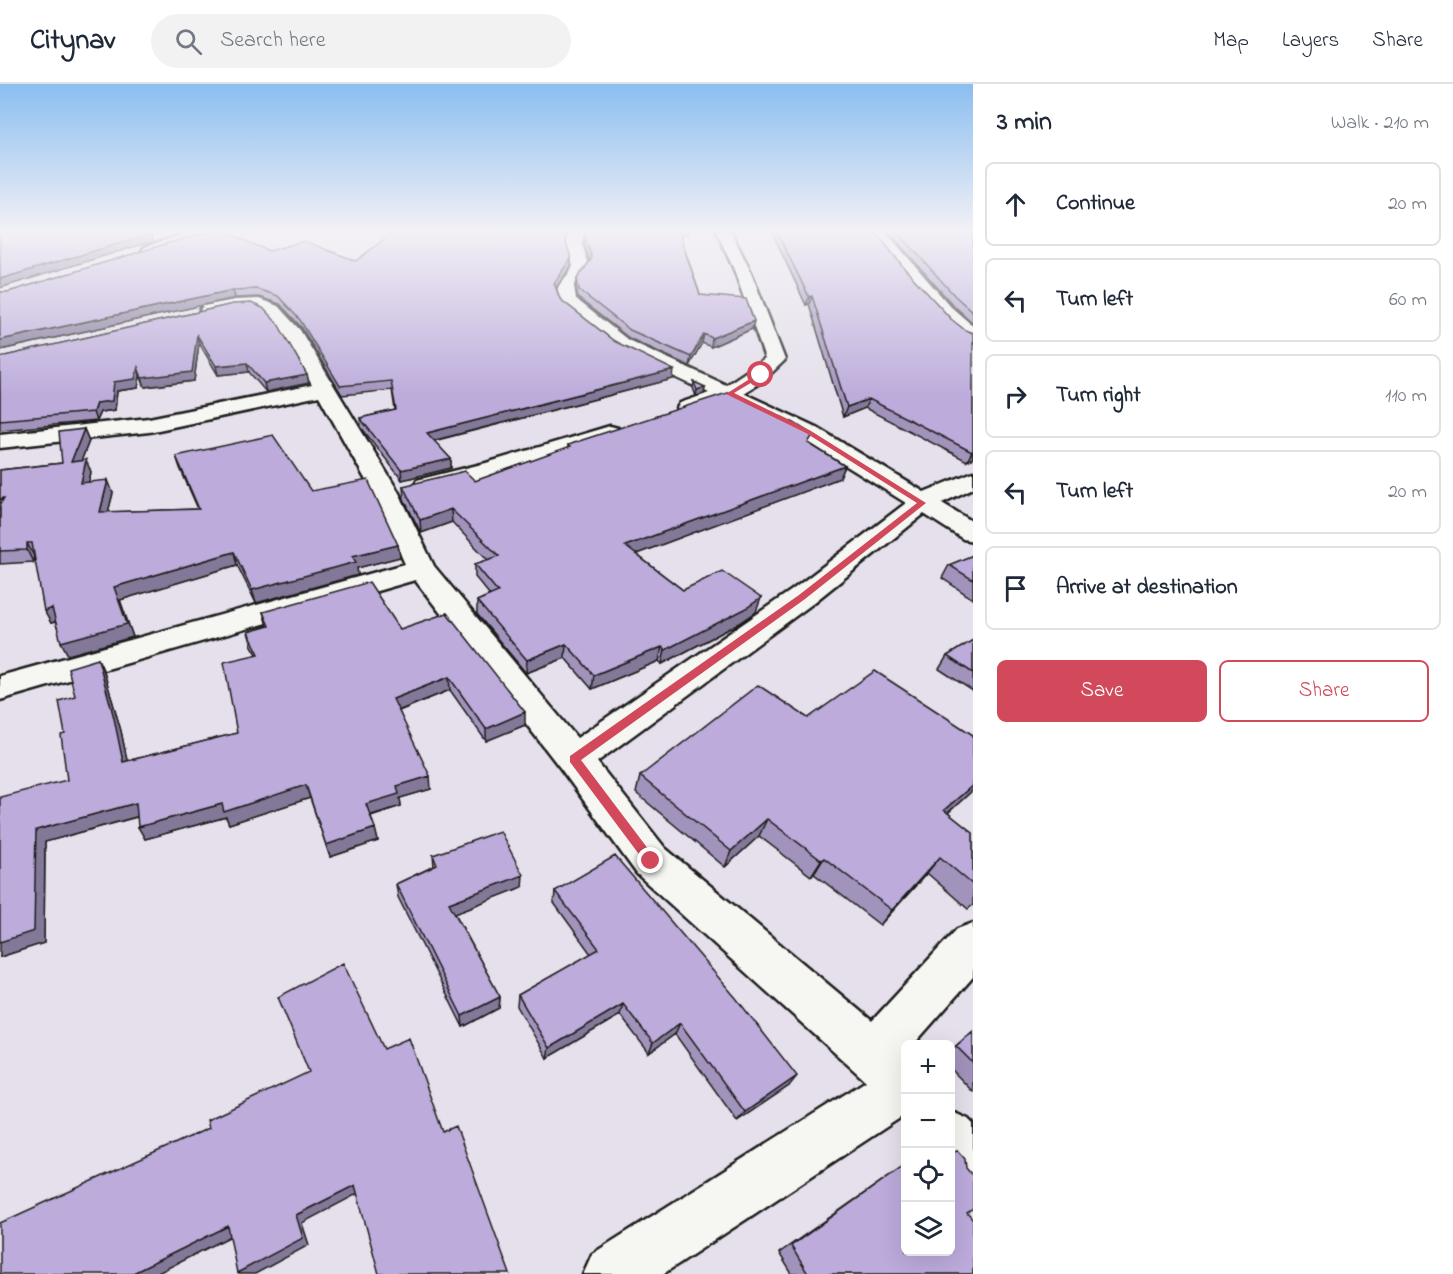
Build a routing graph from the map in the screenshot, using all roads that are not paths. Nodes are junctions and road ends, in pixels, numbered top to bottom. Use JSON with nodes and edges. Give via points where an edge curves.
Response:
{"nodes":[{"id":1,"x":564,"y":286,"type":"edge"},
{"id":2,"x":748,"y":286,"type":"edge"},
{"id":3,"x":923,"y":286,"type":"edge"},
{"id":4,"x":180,"y":317,"type":"edge"},
{"id":5,"x":973,"y":336,"type":"edge"},
{"id":6,"x":324,"y":389,"type":"junction"},
{"id":7,"x":729,"y":394,"type":"junction"},
{"id":8,"x":668,"y":416,"type":"edge"},
{"id":9,"x":627,"y":429,"type":"edge"},
{"id":10,"x":0,"y":441,"type":"edge"},
{"id":11,"x":973,"y":479,"type":"edge"},
{"id":12,"x":386,"y":493,"type":"junction"},
{"id":13,"x":922,"y":503,"type":"junction"},
{"id":14,"x":973,"y":532,"type":"edge"},
{"id":15,"x":421,"y":569,"type":"junction"},
{"id":16,"x":0,"y":688,"type":"edge"},
{"id":17,"x":574,"y":759,"type":"junction"},
{"id":18,"x":973,"y":944,"type":"edge"},
{"id":19,"x":894,"y":1076,"type":"edge"},
{"id":20,"x":955,"y":1142,"type":"edge"},
{"id":21,"x":973,"y":1162,"type":"edge"},
{"id":22,"x":612,"y":1274,"type":"edge"}],
"edges":[{"from":1,"to":7,"type":"street","via":[[568,302],[621,344]]},
{"from":2,"to":7,"type":"street","via":[[775,360],[761,375]]},
{"from":3,"to":5,"type":"street"},
{"from":4,"to":6,"type":"street","via":[[235,304],[259,304],[272,310],[293,334]]},
{"from":6,"to":10,"type":"street","via":[[148,425]]},
{"from":6,"to":12,"type":"street"},
{"from":7,"to":8,"type":"street"},
{"from":7,"to":13,"type":"street","via":[[808,432]]},
{"from":9,"to":12,"type":"street","via":[[493,470]]},
{"from":11,"to":13,"type":"street"},
{"from":12,"to":15,"type":"street"},
{"from":13,"to":14,"type":"street"},
{"from":13,"to":17,"type":"street","via":[[802,597]]},
{"from":15,"to":16,"type":"street"},
{"from":15,"to":17,"type":"street"},
{"from":17,"to":19,"type":"street","via":[[651,861]]},
{"from":18,"to":19,"type":"street"},
{"from":19,"to":22,"type":"street"},
{"from":20,"to":21,"type":"street"}]}
